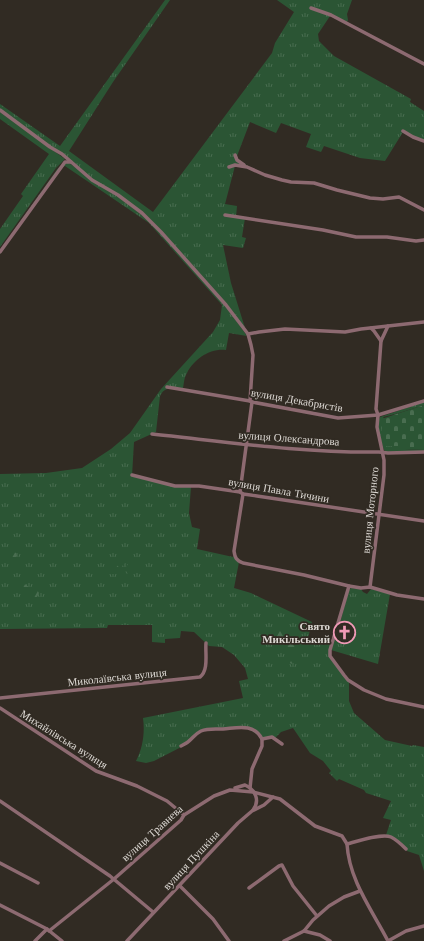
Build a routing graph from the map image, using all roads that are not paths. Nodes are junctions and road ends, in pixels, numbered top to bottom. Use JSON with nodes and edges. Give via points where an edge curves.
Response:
{"nodes":[{"id":1,"x":311,"y":8,"type":"dead end"},
{"id":2,"x":424,"y":64,"type":"edge"},
{"id":3,"x":0,"y":110,"type":"edge"},
{"id":4,"x":403,"y":131,"type":"dead end"},
{"id":5,"x":424,"y":141,"type":"edge"},
{"id":6,"x":235,"y":155,"type":"dead end"},
{"id":7,"x":66,"y":160,"type":"junction"},
{"id":8,"x":230,"y":167,"type":"dead end"},
{"id":9,"x":247,"y":167,"type":"junction"},
{"id":10,"x":424,"y":210,"type":"edge"},
{"id":11,"x":225,"y":215,"type":"dead end"},
{"id":12,"x":424,"y":240,"type":"edge"},
{"id":13,"x":0,"y":252,"type":"edge"},
{"id":14,"x":424,"y":322,"type":"edge"},
{"id":15,"x":388,"y":326,"type":"junction"},
{"id":16,"x":371,"y":328,"type":"junction"},
{"id":17,"x":248,"y":334,"type":"junction"},
{"id":18,"x":381,"y":341,"type":"junction"},
{"id":19,"x":167,"y":387,"type":"dead end"},
{"id":20,"x":251,"y":401,"type":"junction"},
{"id":21,"x":424,"y":401,"type":"edge"},
{"id":22,"x":378,"y":415,"type":"junction"},
{"id":23,"x":152,"y":434,"type":"dead end"},
{"id":24,"x":246,"y":444,"type":"junction"},
{"id":25,"x":382,"y":452,"type":"junction"},
{"id":26,"x":424,"y":452,"type":"edge"},
{"id":27,"x":132,"y":475,"type":"dead end"},
{"id":28,"x":242,"y":493,"type":"junction"},
{"id":29,"x":378,"y":515,"type":"junction"},
{"id":30,"x":424,"y":521,"type":"edge"},
{"id":31,"x":350,"y":586,"type":"junction"},
{"id":32,"x":370,"y":587,"type":"junction"},
{"id":33,"x":424,"y":599,"type":"edge"},
{"id":34,"x":206,"y":643,"type":"dead end"},
{"id":35,"x":0,"y":698,"type":"edge"},
{"id":36,"x":424,"y":707,"type":"edge"},
{"id":37,"x":0,"y":708,"type":"edge"},
{"id":38,"x":262,"y":739,"type":"junction"},
{"id":39,"x":282,"y":744,"type":"dead end"},
{"id":40,"x":181,"y":746,"type":"dead end"},
{"id":41,"x":250,"y":788,"type":"junction"},
{"id":42,"x":233,"y":790,"type":"junction"},
{"id":43,"x":253,"y":792,"type":"junction"},
{"id":44,"x":273,"y":797,"type":"junction"},
{"id":45,"x":0,"y":801,"type":"edge"},
{"id":46,"x":253,"y":810,"type":"junction"},
{"id":47,"x":184,"y":815,"type":"junction"},
{"id":48,"x":347,"y":844,"type":"junction"},
{"id":49,"x":406,"y":849,"type":"dead end"},
{"id":50,"x":0,"y":863,"type":"edge"},
{"id":51,"x":114,"y":879,"type":"junction"},
{"id":52,"x":38,"y":883,"type":"dead end"},
{"id":53,"x":180,"y":886,"type":"junction"},
{"id":54,"x":250,"y":888,"type":"dead end"},
{"id":55,"x":360,"y":891,"type":"junction"},
{"id":56,"x":0,"y":905,"type":"edge"},
{"id":57,"x":153,"y":912,"type":"junction"},
{"id":58,"x":317,"y":916,"type":"junction"},
{"id":59,"x":424,"y":926,"type":"edge"},
{"id":60,"x":48,"y":930,"type":"junction"},
{"id":61,"x":304,"y":931,"type":"junction"},
{"id":62,"x":35,"y":941,"type":"edge"},
{"id":63,"x":62,"y":941,"type":"edge"},
{"id":64,"x":127,"y":941,"type":"edge"},
{"id":65,"x":229,"y":941,"type":"edge"},
{"id":66,"x":284,"y":941,"type":"edge"},
{"id":67,"x":330,"y":941,"type":"edge"},
{"id":68,"x":388,"y":941,"type":"edge"}],
"edges":[{"from":1,"to":2,"type":"street","via":[[337,18]]},
{"from":3,"to":7,"type":"street"},
{"from":4,"to":5,"type":"street"},
{"from":6,"to":9,"type":"street","via":[[237,160]]},
{"from":7,"to":13,"type":"street"},
{"from":7,"to":17,"type":"street","via":[[151,221],[226,305]]},
{"from":8,"to":9,"type":"street","via":[[235,164]]},
{"from":9,"to":10,"type":"street","via":[[291,182],[314,183],[374,198],[399,197]]},
{"from":11,"to":12,"type":"street","via":[[356,237]]},
{"from":14,"to":15,"type":"street"},
{"from":15,"to":16,"type":"street"},
{"from":15,"to":18,"type":"street","name":"вулиця Моторного"},
{"from":16,"to":17,"type":"street","via":[[338,332],[285,329]]},
{"from":16,"to":18,"type":"street"},
{"from":17,"to":20,"type":"street","via":[[252,345]]},
{"from":18,"to":22,"type":"street","name":"вулиця Моторного","via":[[376,409]]},
{"from":19,"to":20,"type":"street","name":"вулиця Декабристів"},
{"from":20,"to":22,"type":"street","name":"вулиця Декабристів","via":[[338,418]]},
{"from":20,"to":24,"type":"street"},
{"from":21,"to":22,"type":"street","name":"вулиця Декабристів"},
{"from":22,"to":25,"type":"street","name":"вулиця Моторного","via":[[377,426]]},
{"from":23,"to":24,"type":"street","name":"вулиця Олександрова"},
{"from":24,"to":25,"type":"street","name":"вулиця Олександрова","via":[[324,451]]},
{"from":24,"to":28,"type":"street"},
{"from":25,"to":26,"type":"street","name":"вулиця Олександрова"},
{"from":25,"to":29,"type":"street","name":"вулиця Моторного","via":[[384,474]]},
{"from":27,"to":28,"type":"street","name":"вулиця Павла Тичини","via":[[175,486],[199,486]]},
{"from":28,"to":29,"type":"street","name":"вулиця Павла Тичини"},
{"from":28,"to":31,"type":"street","via":[[234,551],[238,560]]},
{"from":29,"to":30,"type":"street","name":"вулиця Павла Тичини"},
{"from":29,"to":32,"type":"street","name":"вулиця Моторного"},
{"from":31,"to":32,"type":"street"},
{"from":31,"to":36,"type":"street","via":[[330,656],[348,680],[364,690],[386,699]]},
{"from":32,"to":33,"type":"street"},
{"from":34,"to":35,"type":"street","name":"Миколаївська вулиця","via":[[204,674],[200,677]]},
{"from":37,"to":47,"type":"street","name":"Михайлівська вулиця","via":[[96,771],[168,801]]},
{"from":38,"to":39,"type":"street","via":[[272,737]]},
{"from":38,"to":40,"type":"street","via":[[260,735],[244,726],[206,729],[195,734]]},
{"from":38,"to":41,"type":"street","via":[[262,746],[252,769]]},
{"from":41,"to":42,"type":"street","via":[[242,786]]},
{"from":41,"to":43,"type":"street"},
{"from":42,"to":43,"type":"street","name":"вулиця Травнева"},
{"from":42,"to":47,"type":"street","name":"вулиця Травнева","via":[[214,796]]},
{"from":43,"to":44,"type":"street","name":"вулиця Травнева"},
{"from":43,"to":46,"type":"street","via":[[258,802]]},
{"from":44,"to":46,"type":"street","name":"вулиця Пушкіна","via":[[264,806]]},
{"from":44,"to":48,"type":"street","name":"вулиця Травнева","via":[[288,804],[315,826],[342,836]]},
{"from":45,"to":51,"type":"street"},
{"from":46,"to":53,"type":"street","name":"вулиця Пушкіна"},
{"from":47,"to":51,"type":"street","name":"вулиця Травнева"},
{"from":48,"to":49,"type":"street","via":[[388,836]]},
{"from":48,"to":55,"type":"street","via":[[349,860]]},
{"from":50,"to":52,"type":"street"},
{"from":51,"to":57,"type":"street"},
{"from":51,"to":60,"type":"street","name":"вулиця Травнева"},
{"from":53,"to":57,"type":"street","name":"вулиця Пушкіна"},
{"from":53,"to":65,"type":"street","via":[[213,919]]},
{"from":54,"to":58,"type":"street","via":[[282,865],[293,886]]},
{"from":55,"to":58,"type":"street","via":[[337,901]]},
{"from":55,"to":68,"type":"street"},
{"from":56,"to":60,"type":"street"},
{"from":57,"to":64,"type":"street","name":"вулиця Пушкіна"},
{"from":58,"to":61,"type":"street"},
{"from":59,"to":68,"type":"street","via":[[406,931]]},
{"from":60,"to":62,"type":"street","name":"вулиця Травнева"},
{"from":60,"to":63,"type":"street"},
{"from":61,"to":66,"type":"street"},
{"from":61,"to":67,"type":"street","via":[[320,935]]}]}
